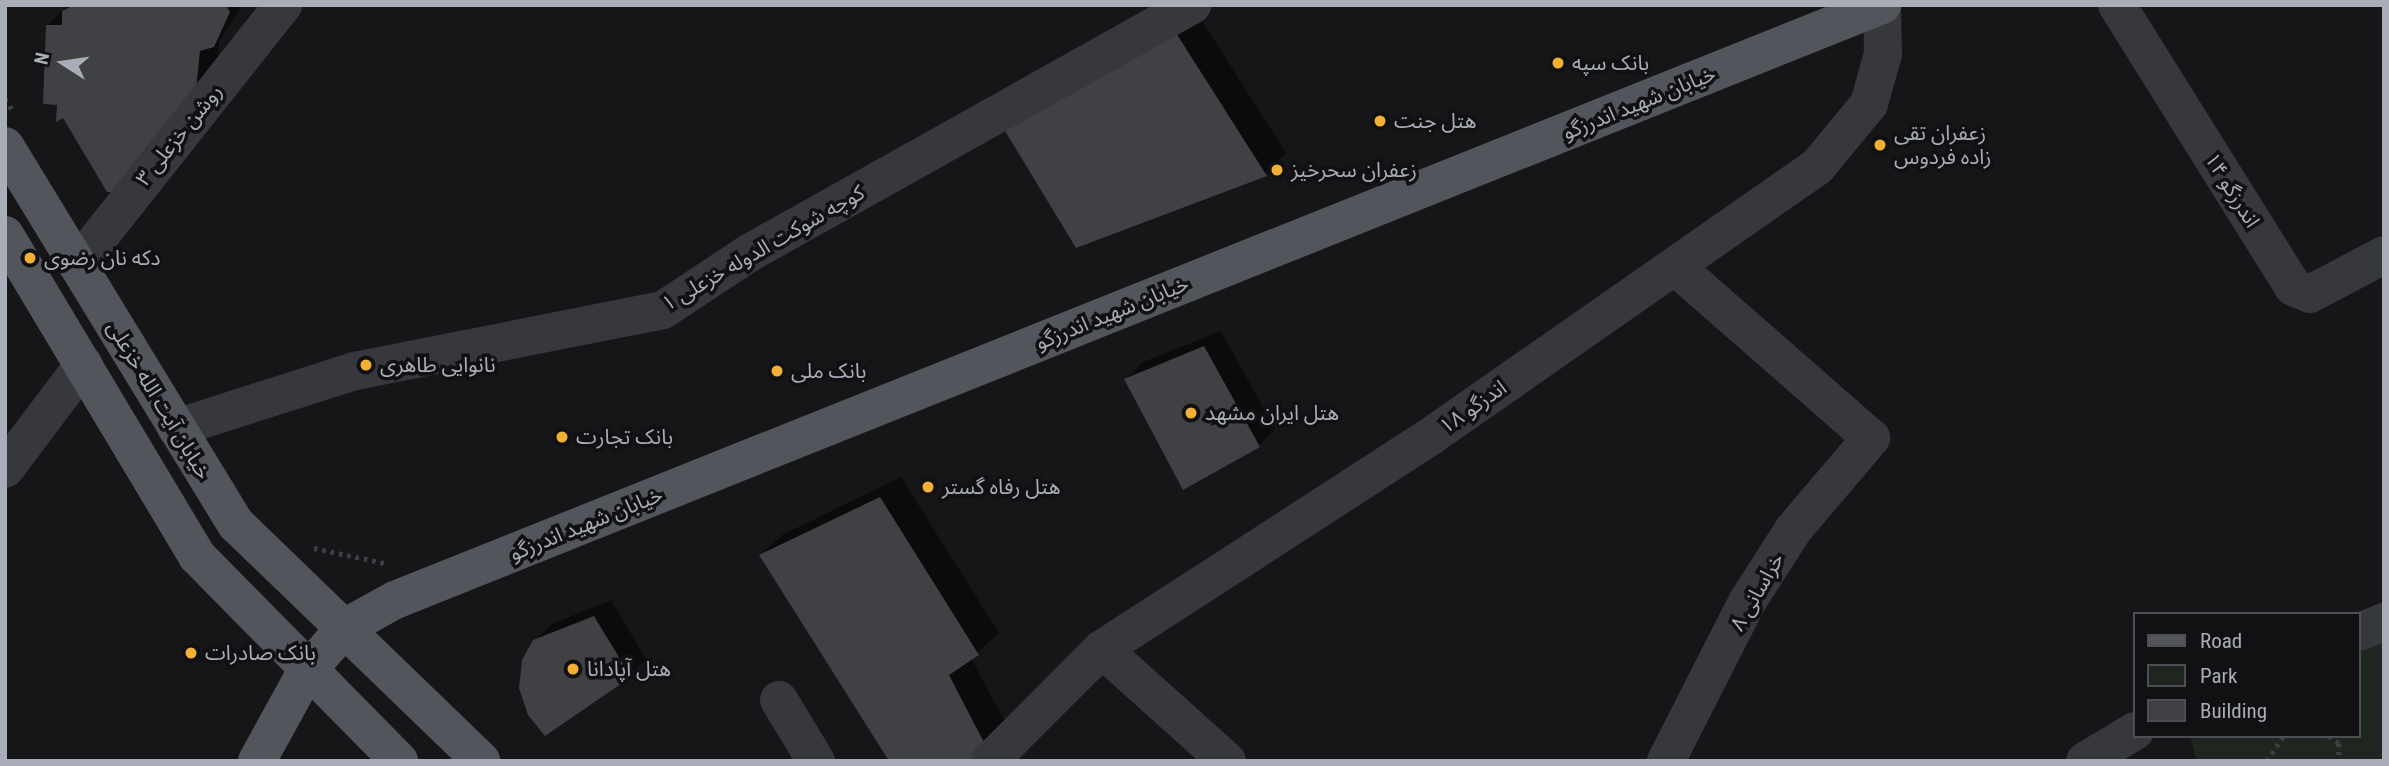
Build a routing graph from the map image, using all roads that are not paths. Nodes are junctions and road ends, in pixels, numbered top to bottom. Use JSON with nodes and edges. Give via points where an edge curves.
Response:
{"nodes":[{"id":1,"x":283,"y":5,"type":"edge"},
{"id":2,"x":1192,"y":5,"type":"edge"},
{"id":3,"x":1882,"y":5,"type":"edge"},
{"id":4,"x":2117,"y":5,"type":"edge"},
{"id":5,"x":12,"y":133,"type":"edge"},
{"id":6,"x":5,"y":234,"type":"edge"},
{"id":7,"x":2384,"y":255,"type":"edge"},
{"id":8,"x":77,"y":265,"type":"junction"},
{"id":9,"x":1676,"y":267,"type":"junction"},
{"id":10,"x":84,"y":364,"type":"junction"},
{"id":11,"x":176,"y":428,"type":"junction"},
{"id":12,"x":5,"y":469,"type":"edge"},
{"id":13,"x":2384,"y":622,"type":"edge"},
{"id":14,"x":346,"y":627,"type":"junction"},
{"id":15,"x":2361,"y":631,"type":"edge"},
{"id":16,"x":1102,"y":649,"type":"junction"},
{"id":17,"x":306,"y":671,"type":"junction"},
{"id":18,"x":779,"y":701,"type":"dead end"},
{"id":19,"x":2134,"y":732,"type":"edge"},
{"id":20,"x":257,"y":761,"type":"edge"},
{"id":21,"x":399,"y":761,"type":"edge"},
{"id":22,"x":481,"y":761,"type":"edge"},
{"id":23,"x":816,"y":761,"type":"edge"},
{"id":24,"x":990,"y":761,"type":"edge"},
{"id":25,"x":1227,"y":761,"type":"edge"},
{"id":26,"x":1667,"y":761,"type":"edge"},
{"id":27,"x":2085,"y":761,"type":"edge"}],
"edges":[{"from":1,"to":8,"type":"street","name":"روشن خزعلی ۳"},
{"from":2,"to":11,"type":"street","name":"کوچه شوکت الدوله خزعلی ۱","via":[[749,253],[663,310],[355,370]]},
{"from":3,"to":9,"type":"street","name":"اندزگو ۱۸","via":[[1883,54],[1869,104],[1817,167]]},
{"from":3,"to":14,"type":"main road","name":"خیابان شهید اندرزگو","via":[[449,578]]},
{"from":4,"to":7,"type":"street","name":"اندرزگو ۱۴","via":[[2293,287],[2310,294]]},
{"from":5,"to":8,"type":"main road","name":"خیابان آیت الله خزعلی"},
{"from":6,"to":10,"type":"main road"},
{"from":8,"to":11,"type":"main road","name":"خیابان آیت الله خزعلی"},
{"from":9,"to":16,"type":"street","name":"اندزگو ۱۸"},
{"from":9,"to":26,"type":"street","name":"خراسانی ۸","via":[[1871,439],[1793,530],[1746,602]]},
{"from":10,"to":12,"type":"street"},
{"from":10,"to":17,"type":"main road","via":[[197,556]]},
{"from":11,"to":14,"type":"main road","name":"خیابان آیت الله خزعلی","via":[[236,524]]},
{"from":13,"to":15,"type":"street"},
{"from":14,"to":17,"type":"main road"},
{"from":14,"to":22,"type":"main road","name":"خیابان آیت الله خزعلی"},
{"from":16,"to":24,"type":"street","name":"اندزگو ۱۸"},
{"from":16,"to":25,"type":"street"},
{"from":17,"to":20,"type":"main road"},
{"from":17,"to":21,"type":"main road"},
{"from":18,"to":23,"type":"street"},
{"from":19,"to":27,"type":"street"}]}
